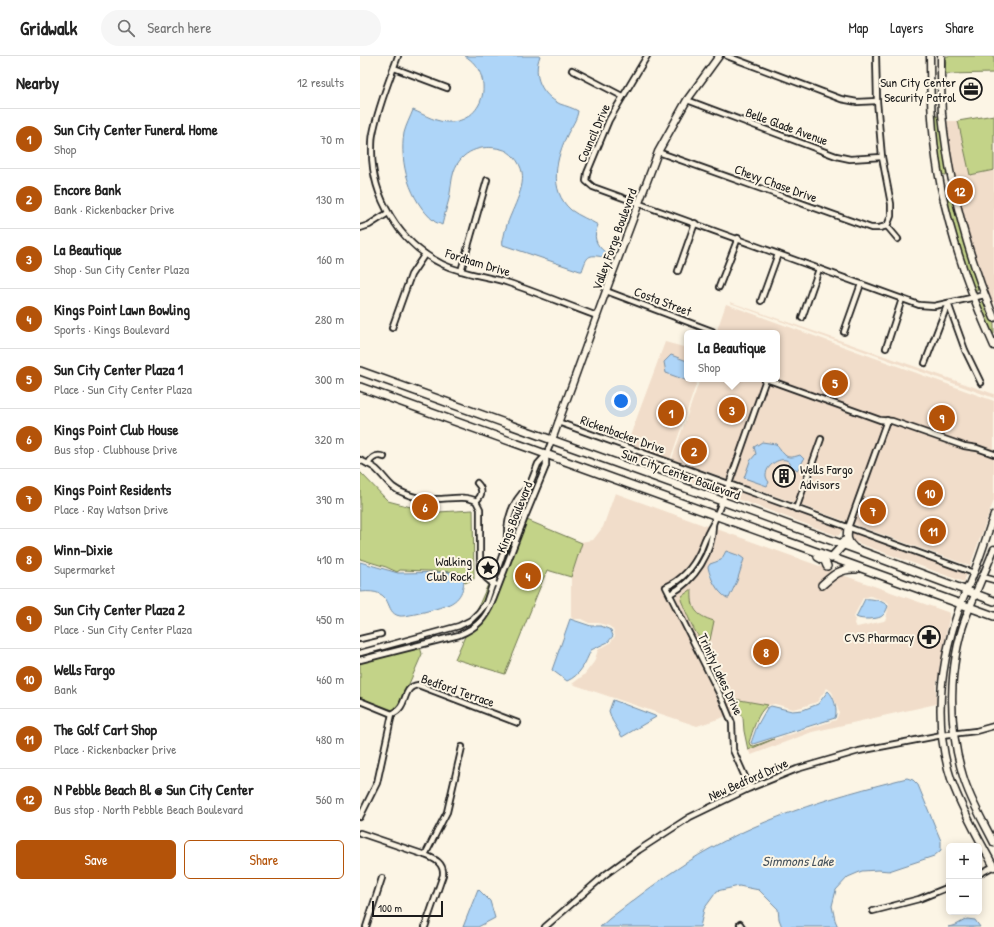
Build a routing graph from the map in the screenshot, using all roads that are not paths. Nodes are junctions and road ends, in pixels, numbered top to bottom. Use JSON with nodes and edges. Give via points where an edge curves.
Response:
{"nodes":[{"id":1,"x":398,"y":56,"type":"edge"},
{"id":2,"x":647,"y":56,"type":"edge"},
{"id":3,"x":719,"y":56,"type":"edge"},
{"id":4,"x":727,"y":56,"type":"edge"},
{"id":5,"x":876,"y":56,"type":"edge"},
{"id":6,"x":930,"y":56,"type":"edge"},
{"id":7,"x":941,"y":56,"type":"edge"},
{"id":8,"x":394,"y":68,"type":"junction"},
{"id":9,"x":572,"y":70,"type":"dead end"},
{"id":10,"x":447,"y":88,"type":"dead end"},
{"id":11,"x":622,"y":96,"type":"junction"},
{"id":12,"x":687,"y":100,"type":"junction"},
{"id":13,"x":876,"y":102,"type":"junction"},
{"id":14,"x":942,"y":109,"type":"junction"},
{"id":15,"x":931,"y":110,"type":"junction"},
{"id":16,"x":658,"y":152,"type":"junction"},
{"id":17,"x":882,"y":157,"type":"junction"},
{"id":18,"x":487,"y":180,"type":"dead end"},
{"id":19,"x":638,"y":203,"type":"junction"},
{"id":20,"x":388,"y":213,"type":"junction"},
{"id":21,"x":695,"y":223,"type":"junction"},
{"id":22,"x":887,"y":226,"type":"junction"},
{"id":23,"x":360,"y":228,"type":"edge"},
{"id":24,"x":738,"y":238,"type":"junction"},
{"id":25,"x":898,"y":239,"type":"dead end"},
{"id":26,"x":425,"y":254,"type":"junction"},
{"id":27,"x":778,"y":254,"type":"junction"},
{"id":28,"x":819,"y":269,"type":"junction"},
{"id":29,"x":461,"y":271,"type":"junction"},
{"id":30,"x":678,"y":271,"type":"dead end"},
{"id":31,"x":861,"y":284,"type":"junction"},
{"id":32,"x":719,"y":287,"type":"dead end"},
{"id":33,"x":606,"y":291,"type":"junction"},
{"id":34,"x":985,"y":295,"type":"junction"},
{"id":35,"x":974,"y":298,"type":"junction"},
{"id":36,"x":902,"y":299,"type":"junction"},
{"id":37,"x":761,"y":301,"type":"dead end"},
{"id":38,"x":948,"y":303,"type":"junction"},
{"id":39,"x":597,"y":316,"type":"junction"},
{"id":40,"x":802,"y":318,"type":"dead end"},
{"id":41,"x":994,"y":318,"type":"edge"},
{"id":42,"x":392,"y":328,"type":"dead end"},
{"id":43,"x":709,"y":330,"type":"edge"},
{"id":44,"x":844,"y":332,"type":"dead end"},
{"id":45,"x":994,"y":346,"type":"edge"},
{"id":46,"x":886,"y":348,"type":"dead end"},
{"id":47,"x":926,"y":364,"type":"dead end"},
{"id":48,"x":360,"y":371,"type":"edge"},
{"id":49,"x":765,"y":382,"type":"edge"},
{"id":50,"x":774,"y":382,"type":"edge"},
{"id":51,"x":981,"y":383,"type":"dead end"},
{"id":52,"x":360,"y":387,"type":"edge"},
{"id":53,"x":887,"y":420,"type":"junction"},
{"id":54,"x":558,"y":422,"type":"junction"},
{"id":55,"x":821,"y":439,"type":"dead end"},
{"id":56,"x":552,"y":440,"type":"junction"},
{"id":57,"x":994,"y":454,"type":"edge"},
{"id":58,"x":546,"y":455,"type":"junction"},
{"id":59,"x":384,"y":457,"type":"dead end"},
{"id":60,"x":360,"y":460,"type":"edge"},
{"id":61,"x":368,"y":464,"type":"junction"},
{"id":62,"x":477,"y":483,"type":"dead end"},
{"id":63,"x":530,"y":484,"type":"junction"},
{"id":64,"x":729,"y":484,"type":"junction"},
{"id":65,"x":476,"y":501,"type":"junction"},
{"id":66,"x":722,"y":502,"type":"junction"},
{"id":67,"x":796,"y":509,"type":"junction"},
{"id":68,"x":994,"y":514,"type":"edge"},
{"id":69,"x":716,"y":516,"type":"junction"},
{"id":70,"x":713,"y":524,"type":"junction"},
{"id":71,"x":848,"y":528,"type":"junction"},
{"id":72,"x":847,"y":536,"type":"junction"},
{"id":73,"x":774,"y":537,"type":"junction"},
{"id":74,"x":831,"y":540,"type":"junction"},
{"id":75,"x":507,"y":543,"type":"junction"},
{"id":76,"x":843,"y":545,"type":"junction"},
{"id":77,"x":994,"y":549,"type":"edge"},
{"id":78,"x":858,"y":550,"type":"junction"},
{"id":79,"x":831,"y":558,"type":"junction"},
{"id":80,"x":827,"y":566,"type":"dead end"},
{"id":81,"x":868,"y":571,"type":"junction"},
{"id":82,"x":974,"y":573,"type":"junction"},
{"id":83,"x":983,"y":576,"type":"junction"},
{"id":84,"x":994,"y":580,"type":"edge"},
{"id":85,"x":492,"y":583,"type":"junction"},
{"id":86,"x":822,"y":585,"type":"dead end"},
{"id":87,"x":499,"y":586,"type":"junction"},
{"id":88,"x":966,"y":591,"type":"junction"},
{"id":89,"x":670,"y":594,"type":"junction"},
{"id":90,"x":976,"y":595,"type":"junction"},
{"id":91,"x":994,"y":601,"type":"edge"},
{"id":92,"x":961,"y":604,"type":"junction"},
{"id":93,"x":970,"y":608,"type":"junction"},
{"id":94,"x":994,"y":616,"type":"edge"},
{"id":95,"x":381,"y":634,"type":"dead end"},
{"id":96,"x":360,"y":639,"type":"edge"},
{"id":97,"x":360,"y":653,"type":"edge"},
{"id":98,"x":360,"y":660,"type":"edge"},
{"id":99,"x":360,"y":701,"type":"edge"},
{"id":100,"x":392,"y":714,"type":"junction"},
{"id":101,"x":518,"y":723,"type":"dead end"},
{"id":102,"x":994,"y":726,"type":"edge"},
{"id":103,"x":954,"y":733,"type":"junction"},
{"id":104,"x":942,"y":734,"type":"junction"},
{"id":105,"x":462,"y":747,"type":"dead end"},
{"id":106,"x":750,"y":788,"type":"junction"},
{"id":107,"x":972,"y":800,"type":"junction"},
{"id":108,"x":962,"y":804,"type":"junction"},
{"id":109,"x":360,"y":817,"type":"edge"},
{"id":110,"x":360,"y":832,"type":"edge"},
{"id":111,"x":994,"y":843,"type":"edge"},
{"id":112,"x":425,"y":855,"type":"junction"},
{"id":113,"x":994,"y":866,"type":"edge"},
{"id":114,"x":982,"y":872,"type":"edge"},
{"id":115,"x":382,"y":878,"type":"dead end"},
{"id":116,"x":946,"y":888,"type":"edge"},
{"id":117,"x":873,"y":910,"type":"dead end"},
{"id":118,"x":366,"y":927,"type":"edge"},
{"id":119,"x":425,"y":927,"type":"edge"},
{"id":120,"x":545,"y":927,"type":"edge"}],
"edges":[{"from":1,"to":8,"type":"street","name":"Fordham Drive"},
{"from":2,"to":11,"type":"street","name":"Council Drive"},
{"from":3,"to":12,"type":"street","name":"Valley Forge Boulevard"},
{"from":4,"to":13,"type":"street","via":[[841,99]]},
{"from":5,"to":13,"type":"street"},
{"from":6,"to":15,"type":"street"},
{"from":7,"to":14,"type":"street"},
{"from":8,"to":10,"type":"street"},
{"from":8,"to":20,"type":"street","name":"Fordham Drive","via":[[372,135],[372,161],[376,186]]},
{"from":9,"to":11,"type":"street"},
{"from":11,"to":19,"type":"street","name":"Council Drive","via":[[609,120],[586,181],[593,187]]},
{"from":12,"to":16,"type":"street","name":"Valley Forge Boulevard"},
{"from":12,"to":17,"type":"street","name":"Belle Glade Avenue","via":[[836,156],[850,159]]},
{"from":13,"to":17,"type":"street"},
{"from":14,"to":15,"type":"street"},
{"from":14,"to":34,"type":"street","via":[[954,193],[966,241]]},
{"from":15,"to":35,"type":"street","via":[[940,186],[954,242]]},
{"from":16,"to":19,"type":"street","name":"Valley Forge Boulevard"},
{"from":16,"to":22,"type":"street","name":"Chevy Chase Drive","via":[[870,228]]},
{"from":17,"to":22,"type":"street","via":[[891,204],[891,216]]},
{"from":18,"to":29,"type":"street"},
{"from":19,"to":21,"type":"street","name":"Council Drive"},
{"from":19,"to":33,"type":"street","name":"Valley Forge Boulevard"},
{"from":20,"to":23,"type":"street"},
{"from":20,"to":26,"type":"street","name":"Fordham Drive","via":[[403,233]]},
{"from":21,"to":24,"type":"street","name":"Council Drive"},
{"from":21,"to":30,"type":"street"},
{"from":22,"to":25,"type":"street"},
{"from":24,"to":27,"type":"street","name":"Council Drive"},
{"from":24,"to":32,"type":"street"},
{"from":26,"to":29,"type":"street","name":"Fordham Drive"},
{"from":26,"to":42,"type":"street","via":[[411,275]]},
{"from":27,"to":28,"type":"street","name":"Council Drive"},
{"from":27,"to":37,"type":"street"},
{"from":28,"to":31,"type":"street","name":"Council Drive"},
{"from":28,"to":40,"type":"street"},
{"from":29,"to":39,"type":"street","name":"Fordham Drive","via":[[508,283]]},
{"from":31,"to":36,"type":"street","name":"Council Drive"},
{"from":31,"to":44,"type":"street"},
{"from":33,"to":39,"type":"street","name":"Valley Forge Boulevard"},
{"from":33,"to":43,"type":"street","name":"Costa Street"},
{"from":34,"to":35,"type":"street","name":"Council Drive"},
{"from":34,"to":41,"type":"street"},
{"from":35,"to":38,"type":"street","name":"Council Drive"},
{"from":35,"to":45,"type":"street"},
{"from":36,"to":38,"type":"street","name":"Council Drive","via":[[919,305],[934,306]]},
{"from":36,"to":46,"type":"street"},
{"from":38,"to":47,"type":"street"},
{"from":38,"to":51,"type":"street","via":[[965,350]]},
{"from":39,"to":54,"type":"street","name":"Valley Forge Boulevard"},
{"from":48,"to":56,"type":"main road","name":"Sun City Center Boulevard"},
{"from":49,"to":64,"type":"street","name":"Trinity Lakes Drive"},
{"from":50,"to":53,"type":"street","name":"Trinity Lakes Drive","via":[[880,420]]},
{"from":52,"to":58,"type":"main road","name":"Sun City Center Boulevard"},
{"from":53,"to":57,"type":"street"},
{"from":53,"to":71,"type":"street"},
{"from":54,"to":56,"type":"street","name":"Valley Forge Boulevard"},
{"from":54,"to":64,"type":"street","name":"Rickenbacker Drive"},
{"from":55,"to":67,"type":"street"},
{"from":56,"to":58,"type":"street","name":"Kings Boulevard"},
{"from":56,"to":66,"type":"main road","name":"Sun City Center Boulevard"},
{"from":58,"to":63,"type":"street","name":"Kings Boulevard","via":[[538,464]]},
{"from":58,"to":69,"type":"main road","name":"Sun City Center Boulevard"},
{"from":58,"to":87,"type":"street","name":"Kings Boulevard","via":[[546,466]]},
{"from":59,"to":61,"type":"street","via":[[374,457]]},
{"from":60,"to":61,"type":"street"},
{"from":61,"to":65,"type":"street","via":[[395,489],[406,494],[422,499],[464,498]]},
{"from":62,"to":65,"type":"street","via":[[482,492]]},
{"from":63,"to":75,"type":"street","name":"Kings Boulevard"},
{"from":63,"to":75,"type":"street","name":"Kings Boulevard","via":[[523,491],[508,520]]},
{"from":64,"to":66,"type":"street","name":"Trinity Lakes Drive"},
{"from":64,"to":67,"type":"street","name":"Rickenbacker Drive"},
{"from":65,"to":85,"type":"street","via":[[480,510],[480,567],[482,574]]},
{"from":66,"to":69,"type":"street","name":"Trinity Lakes Drive"},
{"from":66,"to":74,"type":"main road","name":"Sun City Center Boulevard"},
{"from":67,"to":71,"type":"street","name":"Rickenbacker Drive"},
{"from":68,"to":82,"type":"street"},
{"from":69,"to":70,"type":"street","name":"Trinity Lakes Drive"},
{"from":69,"to":73,"type":"main road","name":"Sun City Center Boulevard"},
{"from":70,"to":89,"type":"street","name":"Trinity Lakes Drive","via":[[713,535],[700,566],[685,584]]},
{"from":70,"to":89,"type":"street","name":"Trinity Lakes Drive","via":[[692,566],[680,579],[666,587]]},
{"from":71,"to":72,"type":"main road"},
{"from":71,"to":74,"type":"main road","via":[[841,537]]},
{"from":71,"to":82,"type":"street","name":"Rickenbacker Drive"},
{"from":72,"to":76,"type":"main road"},
{"from":72,"to":78,"type":"main road","via":[[848,542]]},
{"from":73,"to":79,"type":"main road","name":"Sun City Center Boulevard"},
{"from":73,"to":80,"type":"main road","via":[[786,545],[820,557]]},
{"from":74,"to":76,"type":"main road","name":"Sun City Center Boulevard"},
{"from":75,"to":85,"type":"street","name":"Kings Boulevard"},
{"from":76,"to":78,"type":"main road","name":"Sun City Center Boulevard"},
{"from":76,"to":79,"type":"main road"},
{"from":77,"to":83,"type":"street"},
{"from":78,"to":88,"type":"main road","name":"Sun City Center Boulevard"},
{"from":79,"to":81,"type":"main road","name":"Sun City Center Boulevard"},
{"from":81,"to":86,"type":"main road","via":[[841,570]]},
{"from":81,"to":92,"type":"main road","name":"Sun City Center Boulevard"},
{"from":82,"to":88,"type":"street"},
{"from":83,"to":84,"type":"street"},
{"from":83,"to":90,"type":"street"},
{"from":85,"to":87,"type":"street"},
{"from":85,"to":97,"type":"street","name":"Kings Boulevard","via":[[486,603],[471,620],[459,626]]},
{"from":87,"to":98,"type":"street","name":"Kings Boulevard","via":[[482,621],[472,629],[442,640]]},
{"from":88,"to":90,"type":"main road","name":"Sun City Center Boulevard"},
{"from":88,"to":92,"type":"street"},
{"from":89,"to":106,"type":"street","name":"Trinity Lakes Drive","via":[[732,722],[733,750]]},
{"from":90,"to":91,"type":"main road","name":"Sun City Center Boulevard"},
{"from":90,"to":93,"type":"street"},
{"from":92,"to":93,"type":"main road","name":"Sun City Center Boulevard"},
{"from":92,"to":104,"type":"street","via":[[947,648],[940,695]]},
{"from":93,"to":94,"type":"main road","name":"Sun City Center Boulevard"},
{"from":93,"to":103,"type":"street","via":[[961,634],[954,670]]},
{"from":95,"to":96,"type":"street"},
{"from":99,"to":100,"type":"street"},
{"from":100,"to":101,"type":"street","name":"Bedford Terrace","via":[[401,707],[409,689],[418,685]]},
{"from":100,"to":109,"type":"street","via":[[377,784]]},
{"from":102,"to":103,"type":"street","name":"New Bedford Drive"},
{"from":103,"to":104,"type":"street","name":"New Bedford Drive"},
{"from":103,"to":107,"type":"street","via":[[957,757]]},
{"from":104,"to":106,"type":"street","name":"New Bedford Drive","via":[[859,750],[797,769]]},
{"from":104,"to":108,"type":"street","via":[[952,782]]},
{"from":105,"to":112,"type":"street","via":[[447,812]]},
{"from":106,"to":120,"type":"street","name":"New Bedford Drive","via":[[690,817],[639,850],[606,874]]},
{"from":107,"to":108,"type":"street"},
{"from":107,"to":111,"type":"street"},
{"from":108,"to":113,"type":"street"},
{"from":110,"to":112,"type":"street"},
{"from":112,"to":119,"type":"street","via":[[440,863],[444,869]]},
{"from":113,"to":114,"type":"street"},
{"from":115,"to":118,"type":"street"},
{"from":116,"to":117,"type":"street","via":[[919,899]]}]}
